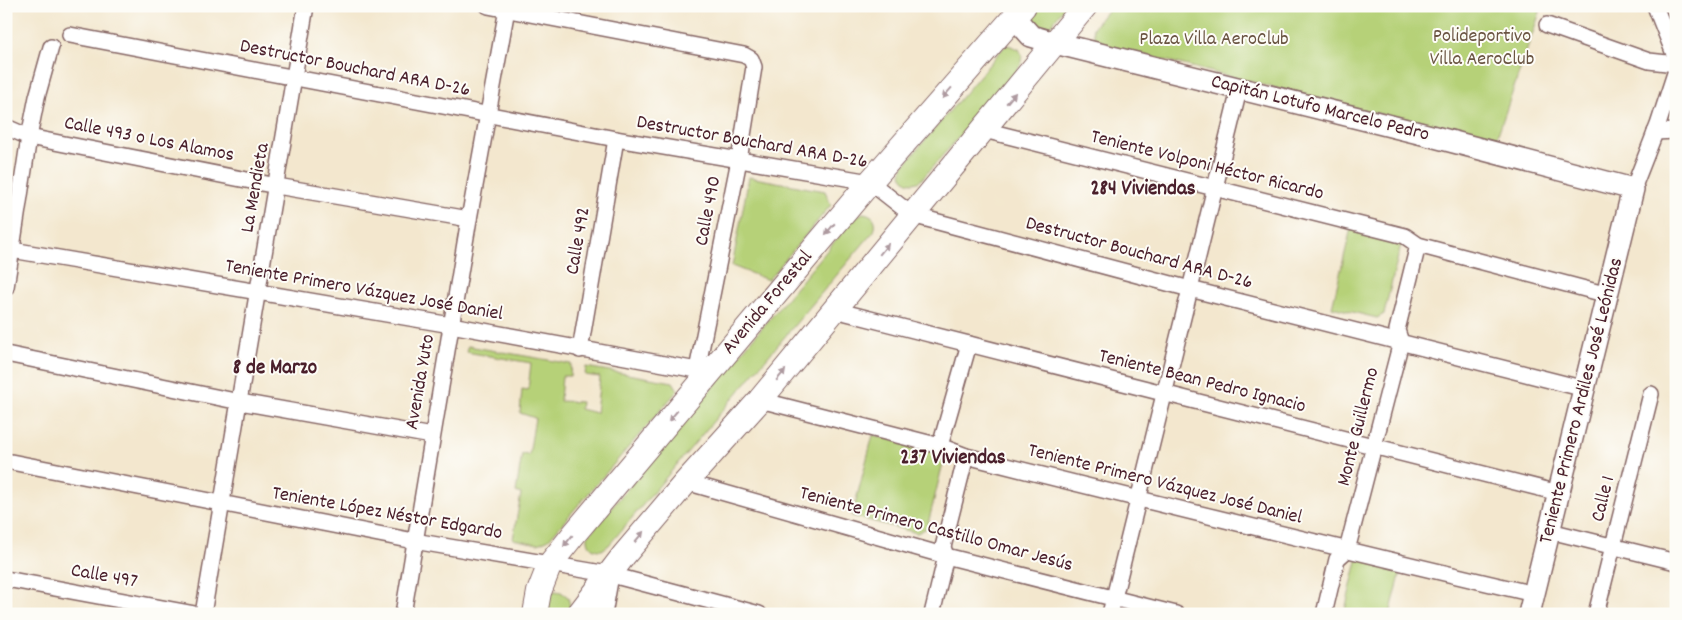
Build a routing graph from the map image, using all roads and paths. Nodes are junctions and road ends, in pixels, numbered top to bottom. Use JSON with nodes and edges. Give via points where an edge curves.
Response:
{"nodes":[{"id":1,"x":306,"y":6,"type":"edge"},
{"id":2,"x":488,"y":6,"type":"edge"},
{"id":3,"x":1085,"y":6,"type":"edge"},
{"id":4,"x":1655,"y":6,"type":"edge"},
{"id":5,"x":506,"y":9,"type":"junction"},
{"id":6,"x":1019,"y":11,"type":"edge"},
{"id":7,"x":1547,"y":25,"type":"dead end"},
{"id":8,"x":70,"y":35,"type":"dead end"},
{"id":9,"x":1055,"y":43,"type":"junction"},
{"id":10,"x":51,"y":47,"type":"dead end"},
{"id":11,"x":1676,"y":59,"type":"edge"},
{"id":12,"x":1676,"y":64,"type":"edge"},
{"id":13,"x":1676,"y":70,"type":"edge"},
{"id":14,"x":294,"y":77,"type":"junction"},
{"id":15,"x":1239,"y":90,"type":"junction"},
{"id":16,"x":487,"y":114,"type":"junction"},
{"id":17,"x":6,"y":128,"type":"edge"},
{"id":18,"x":984,"y":130,"type":"junction"},
{"id":19,"x":1676,"y":131,"type":"edge"},
{"id":20,"x":1655,"y":132,"type":"junction"},
{"id":21,"x":29,"y":137,"type":"junction"},
{"id":22,"x":616,"y":139,"type":"junction"},
{"id":23,"x":739,"y":160,"type":"junction"},
{"id":24,"x":870,"y":182,"type":"junction"},
{"id":25,"x":277,"y":186,"type":"junction"},
{"id":26,"x":1214,"y":189,"type":"junction"},
{"id":27,"x":1633,"y":189,"type":"junction"},
{"id":28,"x":912,"y":215,"type":"junction"},
{"id":29,"x":469,"y":219,"type":"junction"},
{"id":30,"x":1418,"y":245,"type":"junction"},
{"id":31,"x":12,"y":250,"type":"junction"},
{"id":32,"x":6,"y":287,"type":"edge"},
{"id":33,"x":1190,"y":289,"type":"junction"},
{"id":34,"x":258,"y":292,"type":"junction"},
{"id":35,"x":1608,"y":295,"type":"junction"},
{"id":36,"x":835,"y":310,"type":"junction"},
{"id":37,"x":450,"y":326,"type":"junction"},
{"id":38,"x":1401,"y":342,"type":"junction"},
{"id":39,"x":969,"y":344,"type":"junction"},
{"id":40,"x":580,"y":350,"type":"junction"},
{"id":41,"x":6,"y":354,"type":"edge"},
{"id":42,"x":701,"y":375,"type":"junction"},
{"id":43,"x":1585,"y":389,"type":"junction"},
{"id":44,"x":1165,"y":394,"type":"junction"},
{"id":45,"x":1651,"y":394,"type":"dead end"},
{"id":46,"x":760,"y":400,"type":"junction"},
{"id":47,"x":240,"y":402,"type":"junction"},
{"id":48,"x":432,"y":436,"type":"junction"},
{"id":49,"x":1375,"y":445,"type":"junction"},
{"id":50,"x":940,"y":446,"type":"junction"},
{"id":51,"x":966,"y":456,"type":"junction"},
{"id":52,"x":6,"y":461,"type":"edge"},
{"id":53,"x":686,"y":482,"type":"junction"},
{"id":54,"x":1560,"y":493,"type":"junction"},
{"id":55,"x":1138,"y":499,"type":"junction"},
{"id":56,"x":222,"y":504,"type":"junction"},
{"id":57,"x":1550,"y":531,"type":"junction"},
{"id":58,"x":414,"y":541,"type":"junction"},
{"id":59,"x":1613,"y":546,"type":"junction"},
{"id":60,"x":1347,"y":550,"type":"junction"},
{"id":61,"x":946,"y":556,"type":"junction"},
{"id":62,"x":1676,"y":562,"type":"edge"},
{"id":63,"x":550,"y":564,"type":"junction"},
{"id":64,"x":608,"y":574,"type":"junction"},
{"id":65,"x":6,"y":579,"type":"edge"},
{"id":66,"x":1114,"y":598,"type":"junction"},
{"id":67,"x":1532,"y":604,"type":"edge"},
{"id":68,"x":195,"y":614,"type":"edge"},
{"id":69,"x":203,"y":614,"type":"edge"},
{"id":70,"x":403,"y":614,"type":"edge"},
{"id":71,"x":535,"y":614,"type":"edge"},
{"id":72,"x":579,"y":614,"type":"edge"},
{"id":73,"x":601,"y":614,"type":"edge"},
{"id":74,"x":759,"y":614,"type":"edge"},
{"id":75,"x":932,"y":614,"type":"edge"},
{"id":76,"x":1110,"y":614,"type":"edge"},
{"id":77,"x":1176,"y":614,"type":"edge"},
{"id":78,"x":1324,"y":614,"type":"edge"},
{"id":79,"x":1596,"y":614,"type":"edge"}],
"edges":[{"from":1,"to":14,"type":"street","name":"La Mendieta"},
{"from":2,"to":5,"type":"street"},
{"from":3,"to":9,"type":"main road"},
{"from":4,"to":11,"type":"street"},
{"from":5,"to":16,"type":"street","name":"Avenida Yuto"},
{"from":5,"to":23,"type":"street","name":"Calle 490","via":[[744,54],[754,67]]},
{"from":6,"to":9,"type":"street","name":"Capitán Lotufo Marcelo Pedro","via":[[1031,36]]},
{"from":6,"to":24,"type":"main road","name":"Avenida Forestal","one_way":true},
{"from":7,"to":12,"type":"street","via":[[1649,61]]},
{"from":8,"to":14,"type":"street","name":"Destructor Bouchard ARA D-26"},
{"from":9,"to":15,"type":"street","name":"Capitán Lotufo Marcelo Pedro"},
{"from":18,"to":9,"type":"main road","one_way":true},
{"from":10,"to":21,"type":"street"},
{"from":13,"to":20,"type":"street"},
{"from":14,"to":16,"type":"street","name":"Destructor Bouchard ARA D-26"},
{"from":14,"to":25,"type":"street","name":"La Mendieta"},
{"from":15,"to":26,"type":"street"},
{"from":15,"to":27,"type":"street","name":"Capitán Lotufo Marcelo Pedro"},
{"from":16,"to":22,"type":"street","name":"Destructor Bouchard ARA D-26"},
{"from":16,"to":29,"type":"street","name":"Avenida Yuto"},
{"from":17,"to":21,"type":"street","name":"Calle 493 o Los Alamos"},
{"from":18,"to":26,"type":"street","name":"Teniente Volponi Héctor Ricardo"},
{"from":18,"to":28,"type":"main road"},
{"from":19,"to":20,"type":"street"},
{"from":20,"to":27,"type":"street"},
{"from":21,"to":25,"type":"street","name":"Calle 493 o Los Alamos"},
{"from":21,"to":31,"type":"street"},
{"from":22,"to":23,"type":"street","name":"Destructor Bouchard ARA D-26"},
{"from":22,"to":40,"type":"street","name":"Calle 492"},
{"from":23,"to":24,"type":"street","name":"Destructor Bouchard ARA D-26"},
{"from":23,"to":42,"type":"street","name":"Calle 490"},
{"from":24,"to":28,"type":"street","name":"Destructor Bouchard ARA D-26"},
{"from":24,"to":42,"type":"main road","name":"Avenida Forestal","one_way":true},
{"from":25,"to":29,"type":"street","name":"Calle 493 o Los Alamos"},
{"from":25,"to":34,"type":"street","name":"La Mendieta"},
{"from":26,"to":30,"type":"street","name":"Teniente Volponi Héctor Ricardo","via":[[1405,236]]},
{"from":26,"to":33,"type":"street"},
{"from":27,"to":35,"type":"street","name":"Teniente Primero Ardiles José Leónidas"},
{"from":28,"to":33,"type":"street","name":"Destructor Bouchard ARA D-26"},
{"from":36,"to":28,"type":"main road","one_way":true},
{"from":29,"to":37,"type":"street","name":"Avenida Yuto"},
{"from":30,"to":35,"type":"street","name":"Teniente Volponi Héctor Ricardo"},
{"from":30,"to":38,"type":"street","name":"Monte Guillermo","via":[[1397,330]]},
{"from":31,"to":32,"type":"street"},
{"from":31,"to":34,"type":"street","name":"Teniente Primero Vázquez José Daniel"},
{"from":33,"to":38,"type":"street","name":"Destructor Bouchard ARA D-26"},
{"from":33,"to":44,"type":"street"},
{"from":34,"to":37,"type":"street","name":"Teniente Primero Vázquez José Daniel"},
{"from":34,"to":47,"type":"street","name":"La Mendieta"},
{"from":35,"to":43,"type":"street","name":"Teniente Primero Ardiles José Leónidas"},
{"from":36,"to":39,"type":"street","name":"Teniente Bean Pedro Ignacio"},
{"from":46,"to":36,"type":"main road","one_way":true},
{"from":37,"to":40,"type":"street","name":"Teniente Primero Vázquez José Daniel"},
{"from":37,"to":48,"type":"street","name":"Avenida Yuto"},
{"from":38,"to":43,"type":"street","name":"Destructor Bouchard ARA D-26"},
{"from":38,"to":49,"type":"street","name":"Monte Guillermo"},
{"from":39,"to":44,"type":"street","name":"Teniente Bean Pedro Ignacio"},
{"from":39,"to":50,"type":"street"},
{"from":40,"to":42,"type":"street","name":"Teniente Primero Vázquez José Daniel"},
{"from":41,"to":47,"type":"street"},
{"from":42,"to":63,"type":"main road","name":"Avenida Forestal","one_way":true},
{"from":43,"to":54,"type":"street","name":"Teniente Primero Ardiles José Leónidas"},
{"from":44,"to":49,"type":"street","name":"Teniente Bean Pedro Ignacio"},
{"from":44,"to":55,"type":"street"},
{"from":45,"to":59,"type":"street","name":"Calle 1"},
{"from":46,"to":50,"type":"street","name":"Teniente Primero Vázquez José Daniel"},
{"from":46,"to":53,"type":"main road"},
{"from":47,"to":48,"type":"street"},
{"from":47,"to":56,"type":"street","name":"La Mendieta"},
{"from":48,"to":58,"type":"street","name":"Avenida Yuto"},
{"from":49,"to":54,"type":"street","name":"Teniente Bean Pedro Ignacio"},
{"from":49,"to":60,"type":"street","name":"Monte Guillermo"},
{"from":50,"to":51,"type":"street","name":"Teniente Primero Vázquez José Daniel"},
{"from":51,"to":55,"type":"street","name":"Teniente Primero Vázquez José Daniel"},
{"from":51,"to":61,"type":"street","via":[[942,547]]},
{"from":52,"to":56,"type":"street","name":"Teniente López Néstor Edgardo"},
{"from":53,"to":61,"type":"street","name":"Teniente Primero Castillo Omar Jesús"},
{"from":64,"to":53,"type":"main road","one_way":true},
{"from":54,"to":57,"type":"street","name":"Teniente Primero Ardiles José Leónidas"},
{"from":55,"to":60,"type":"street","name":"Teniente Primero Vázquez José Daniel"},
{"from":55,"to":66,"type":"street"},
{"from":56,"to":58,"type":"street","name":"Teniente López Néstor Edgardo"},
{"from":56,"to":69,"type":"street","name":"La Mendieta"},
{"from":57,"to":59,"type":"street"},
{"from":57,"to":67,"type":"street","name":"Teniente Primero Ardiles José Leónidas"},
{"from":58,"to":63,"type":"street","name":"Teniente López Néstor Edgardo"},
{"from":58,"to":70,"type":"street","name":"Avenida Yuto"},
{"from":59,"to":62,"type":"street"},
{"from":59,"to":79,"type":"street","name":"Calle 1"},
{"from":60,"to":67,"type":"street","name":"Teniente Primero Vázquez José Daniel"},
{"from":60,"to":78,"type":"street","name":"Monte Guillermo","via":[[1337,559]]},
{"from":61,"to":66,"type":"street","name":"Teniente Primero Castillo Omar Jesús"},
{"from":61,"to":75,"type":"street"},
{"from":63,"to":64,"type":"street","name":"Teniente López Néstor Edgardo"},
{"from":63,"to":71,"type":"main road","name":"Avenida Forestal"},
{"from":64,"to":72,"type":"main road"},
{"from":64,"to":73,"type":"street"},
{"from":64,"to":74,"type":"street","name":"Teniente López Néstor Edgardo"},
{"from":65,"to":68,"type":"street","name":"Calle 497"},
{"from":66,"to":76,"type":"street"},
{"from":66,"to":77,"type":"street","name":"Teniente Primero Castillo Omar Jesús"}]}
